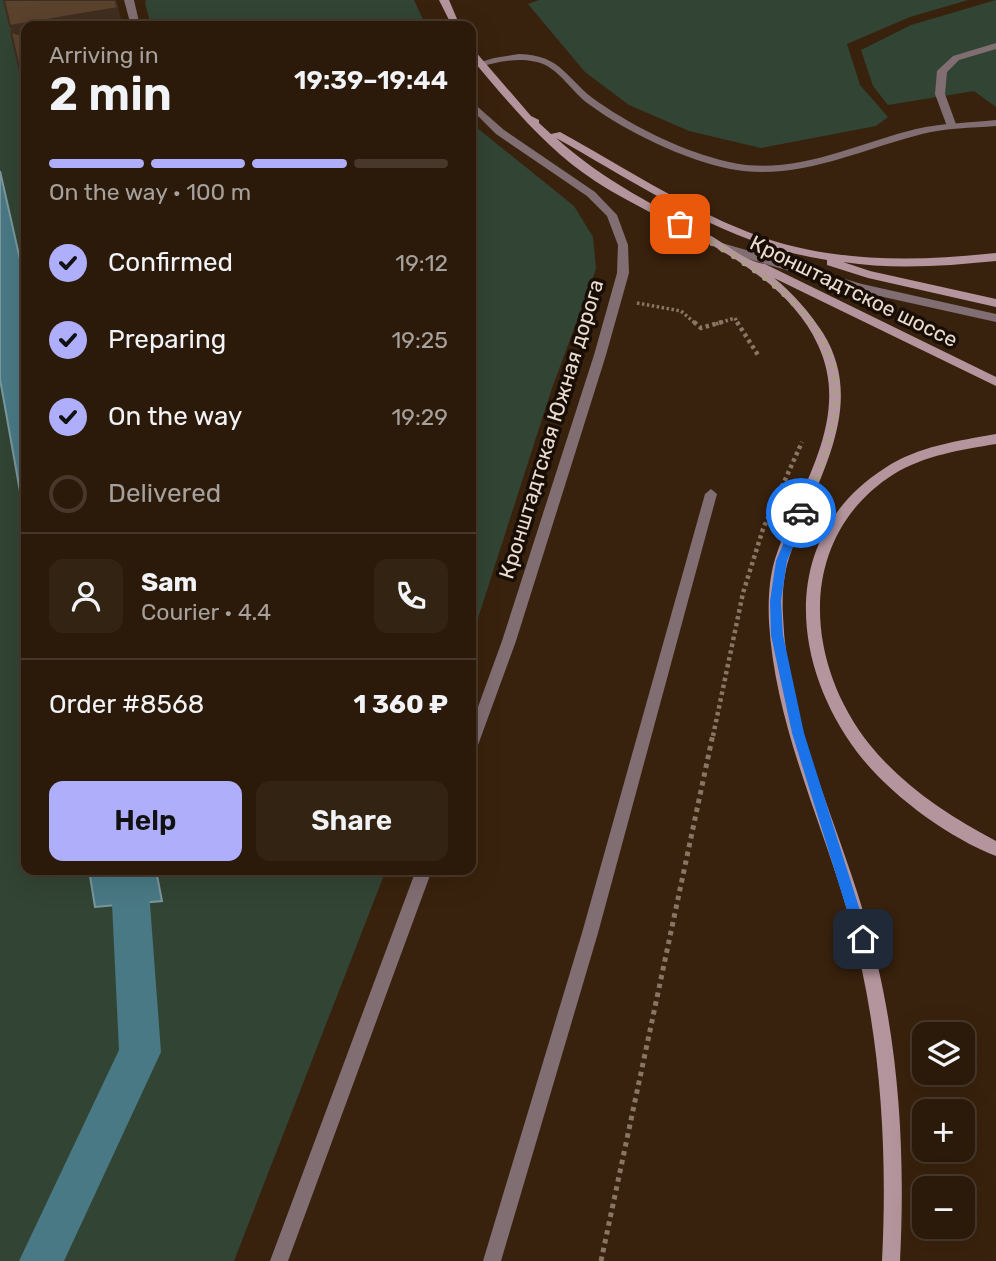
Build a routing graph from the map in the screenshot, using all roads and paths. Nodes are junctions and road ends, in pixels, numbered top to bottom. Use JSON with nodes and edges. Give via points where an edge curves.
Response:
{"nodes":[{"id":1,"x":129,"y":0,"type":"edge"},
{"id":2,"x":444,"y":0,"type":"edge"},
{"id":3,"x":135,"y":21,"type":"edge"},
{"id":4,"x":454,"y":21,"type":"edge"},
{"id":5,"x":996,"y":46,"type":"edge"},
{"id":6,"x":476,"y":59,"type":"edge"},
{"id":7,"x":479,"y":64,"type":"junction"},
{"id":8,"x":476,"y":109,"type":"edge"},
{"id":9,"x":527,"y":118,"type":"junction"},
{"id":10,"x":996,"y":123,"type":"edge"},
{"id":11,"x":952,"y":127,"type":"junction"},
{"id":12,"x":722,"y":247,"type":"junction"},
{"id":13,"x":786,"y":248,"type":"junction"},
{"id":14,"x":996,"y":257,"type":"edge"},
{"id":15,"x":617,"y":299,"type":"junction"},
{"id":16,"x":996,"y":303,"type":"edge"},
{"id":17,"x":996,"y":318,"type":"edge"},
{"id":18,"x":758,"y":355,"type":"dead end"},
{"id":19,"x":996,"y":382,"type":"edge"},
{"id":20,"x":996,"y":439,"type":"edge"},
{"id":21,"x":711,"y":494,"type":"dead end"},
{"id":22,"x":476,"y":731,"type":"edge"},
{"id":23,"x":996,"y":849,"type":"edge"},
{"id":24,"x":423,"y":875,"type":"edge"},
{"id":25,"x":279,"y":1261,"type":"edge"},
{"id":26,"x":492,"y":1261,"type":"edge"},
{"id":27,"x":891,"y":1261,"type":"edge"}],
"edges":[{"from":1,"to":3,"type":"street"},
{"from":2,"to":4,"type":"street"},
{"from":5,"to":11,"type":"street","via":[[956,58],[942,71],[940,94]]},
{"from":6,"to":7,"type":"street","name":"Кронштадтское шоссе"},
{"from":7,"to":9,"type":"street","name":"Кронштадтское шоссе"},
{"from":7,"to":11,"type":"street","via":[[516,57],[543,60],[604,110],[691,154],[731,167],[770,170],[816,162],[920,131]]},
{"from":8,"to":15,"type":"street","name":"Кронштадтская Южная дорога","via":[[500,132],[591,194],[612,215],[622,245],[623,273]]},
{"from":9,"to":12,"type":"street","via":[[596,177]]},
{"from":9,"to":13,"type":"street","name":"Кронштадтское шоссе","via":[[673,199],[758,240]]},
{"from":10,"to":11,"type":"street"},
{"from":12,"to":17,"type":"street","name":"Кронштадтское шоссе","via":[[861,288]]},
{"from":12,"to":19,"type":"street","name":"Кронштадтское шоссе"},
{"from":12,"to":27,"type":"street","via":[[800,307],[824,345],[833,372],[833,430],[781,561],[777,635],[798,733],[857,915],[879,1010],[892,1126]]},
{"from":13,"to":14,"type":"street","via":[[897,263],[952,264]]},
{"from":13,"to":16,"type":"street","name":"Кронштадтское шоссе","via":[[868,274]]},
{"from":15,"to":18,"type":"path","via":[[681,311],[701,328],[735,318]]},
{"from":15,"to":22,"type":"street","name":"Кронштадтская Южная дорога"},
{"from":20,"to":23,"type":"street","via":[[923,454],[877,478],[856,495],[840,513],[818,559],[811,604],[817,658],[851,731],[889,775],[937,816]]},
{"from":21,"to":26,"type":"street","via":[[590,933]]},
{"from":24,"to":25,"type":"street"}]}
